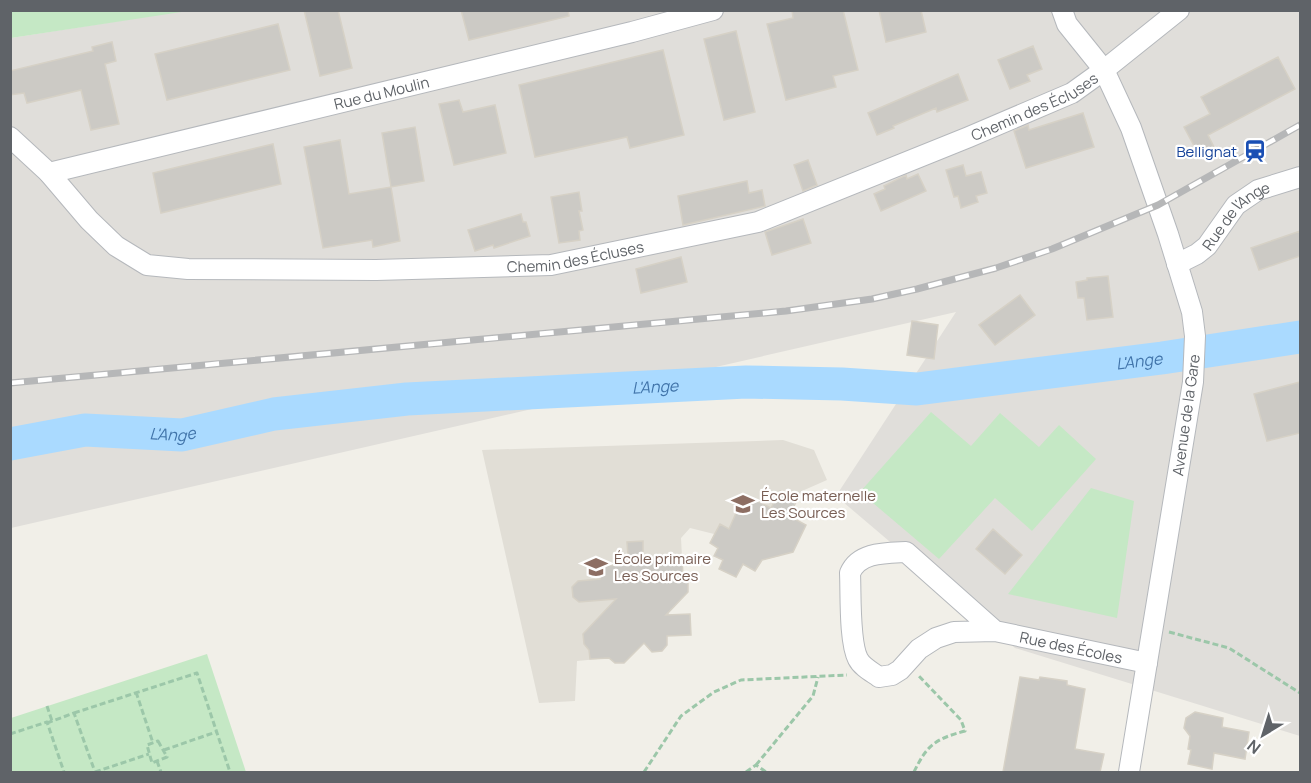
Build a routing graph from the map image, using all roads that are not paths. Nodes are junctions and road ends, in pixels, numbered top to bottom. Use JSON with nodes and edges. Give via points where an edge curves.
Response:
{"nodes":[{"id":1,"x":713,"y":10,"type":"edge"},
{"id":2,"x":1062,"y":10,"type":"edge"},
{"id":3,"x":1179,"y":10,"type":"edge"},
{"id":4,"x":1104,"y":70,"type":"junction"},
{"id":5,"x":10,"y":137,"type":"edge"},
{"id":6,"x":48,"y":173,"type":"junction"},
{"id":7,"x":1300,"y":177,"type":"edge"},
{"id":8,"x":1177,"y":264,"type":"junction"},
{"id":9,"x":995,"y":631,"type":"junction"},
{"id":10,"x":1147,"y":663,"type":"junction"},
{"id":11,"x":1129,"y":772,"type":"edge"}],
"edges":[{"from":1,"to":6,"type":"street","name":"Rue du Moulin"},
{"from":2,"to":4,"type":"street","name":"Avenue de la Gare","via":[[1067,24]]},
{"from":3,"to":4,"type":"street","name":"Chemin des Écluses"},
{"from":4,"to":6,"type":"street","name":"Chemin des Écluses","via":[[1072,93],[758,222],[551,265],[376,270],[188,269],[147,265],[116,246],[88,220]]},
{"from":4,"to":8,"type":"street","name":"Avenue de la Gare","via":[[1131,128]]},
{"from":5,"to":6,"type":"street","name":"Chemin des Écluses"},
{"from":7,"to":8,"type":"street","name":"Rue de l'Ange","via":[[1258,190],[1236,205],[1207,246]]},
{"from":8,"to":10,"type":"street","name":"Avenue de la Gare","via":[[1192,312],[1193,382]]},
{"from":9,"to":9,"type":"street","name":"Rue des Écoles","via":[[906,552],[862,558],[854,563],[850,573],[854,643],[858,659],[879,677],[892,675],[936,638],[954,632]]},
{"from":9,"to":10,"type":"street","name":"Rue des Écoles"},
{"from":10,"to":11,"type":"street","name":"Avenue de la Gare"}]}
